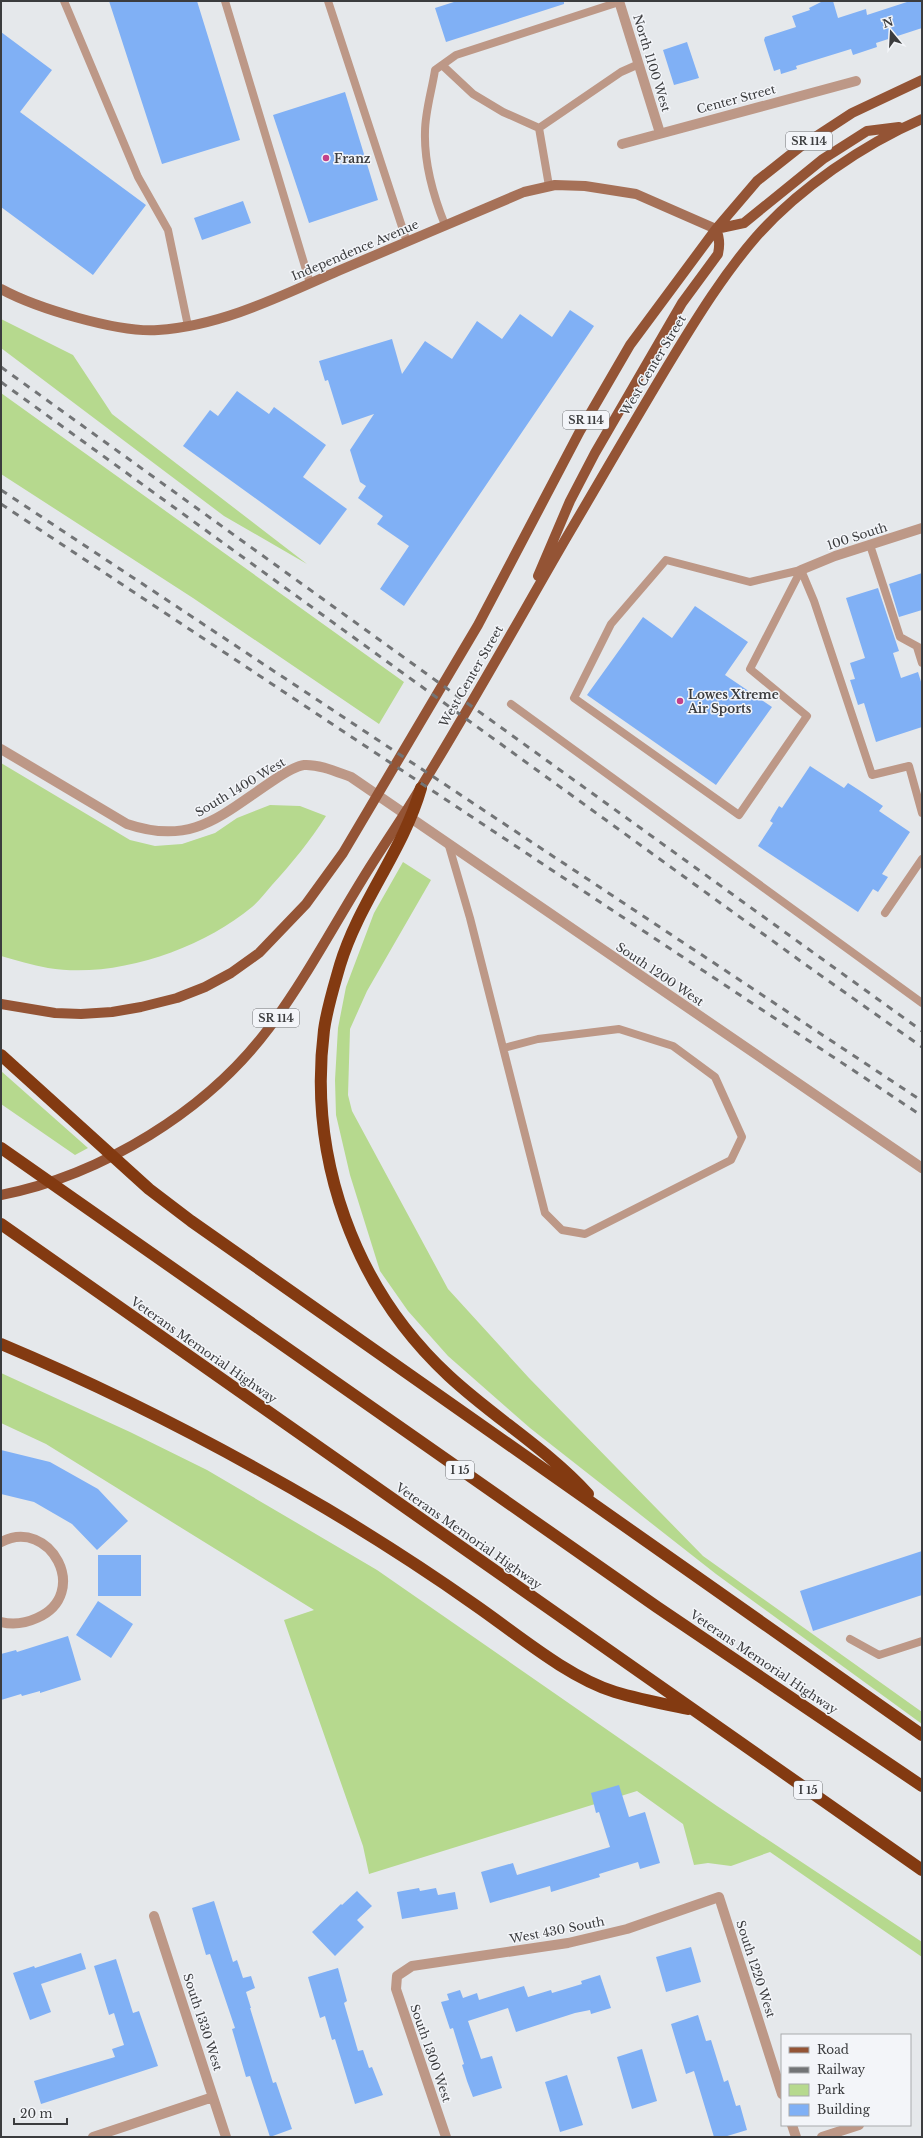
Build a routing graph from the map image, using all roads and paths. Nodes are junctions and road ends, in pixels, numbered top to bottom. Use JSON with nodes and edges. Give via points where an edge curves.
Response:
{"nodes":[{"id":1,"x":64,"y":1,"type":"edge"},
{"id":2,"x":225,"y":1,"type":"edge"},
{"id":3,"x":328,"y":1,"type":"edge"},
{"id":4,"x":619,"y":2,"type":"edge"},
{"id":5,"x":639,"y":64,"type":"junction"},
{"id":6,"x":442,"y":65,"type":"junction"},
{"id":7,"x":922,"y":80,"type":"edge"},
{"id":8,"x":856,"y":81,"type":"dead end"},
{"id":9,"x":922,"y":119,"type":"edge"},
{"id":10,"x":907,"y":126,"type":"junction"},
{"id":11,"x":539,"y":128,"type":"junction"},
{"id":12,"x":660,"y":133,"type":"junction"},
{"id":13,"x":622,"y":144,"type":"dead end"},
{"id":14,"x":549,"y":186,"type":"junction"},
{"id":15,"x":445,"y":225,"type":"junction"},
{"id":16,"x":716,"y":229,"type":"junction"},
{"id":17,"x":407,"y":242,"type":"junction"},
{"id":18,"x":310,"y":283,"type":"junction"},
{"id":19,"x":1,"y":290,"type":"edge"},
{"id":20,"x":188,"y":326,"type":"junction"},
{"id":21,"x":922,"y":528,"type":"edge"},
{"id":22,"x":870,"y":545,"type":"junction"},
{"id":23,"x":801,"y":570,"type":"junction"},
{"id":24,"x":521,"y":616,"type":"junction"},
{"id":25,"x":920,"y":648,"type":"edge"},
{"id":26,"x":922,"y":662,"type":"edge"},
{"id":27,"x":510,"y":704,"type":"dead end"},
{"id":28,"x":1,"y":749,"type":"edge"},
{"id":29,"x":420,"y":788,"type":"junction"},
{"id":30,"x":384,"y":800,"type":"joint"},
{"id":31,"x":922,"y":813,"type":"edge"},
{"id":32,"x":449,"y":846,"type":"junction"},
{"id":33,"x":922,"y":859,"type":"edge"},
{"id":34,"x":885,"y":913,"type":"dead end"},
{"id":35,"x":922,"y":1003,"type":"edge"},
{"id":36,"x":1,"y":1004,"type":"edge"},
{"id":37,"x":504,"y":1048,"type":"junction"},
{"id":38,"x":1,"y":1055,"type":"edge"},
{"id":39,"x":1,"y":1148,"type":"edge"},
{"id":40,"x":922,"y":1168,"type":"edge"},
{"id":41,"x":1,"y":1195,"type":"edge"},
{"id":42,"x":1,"y":1224,"type":"edge"},
{"id":43,"x":1,"y":1344,"type":"edge"},
{"id":44,"x":601,"y":1508,"type":"junction"},
{"id":45,"x":1,"y":1542,"type":"edge"},
{"id":46,"x":1,"y":1622,"type":"edge"},
{"id":47,"x":850,"y":1639,"type":"dead end"},
{"id":48,"x":922,"y":1641,"type":"edge"},
{"id":49,"x":694,"y":1711,"type":"junction"},
{"id":50,"x":922,"y":1735,"type":"edge"},
{"id":51,"x":922,"y":1786,"type":"edge"},
{"id":52,"x":922,"y":1870,"type":"edge"},
{"id":53,"x":719,"y":1898,"type":"joint"},
{"id":54,"x":154,"y":1916,"type":"dead end"},
{"id":55,"x":398,"y":1976,"type":"joint"},
{"id":56,"x":781,"y":2091,"type":"edge"},
{"id":57,"x":213,"y":2097,"type":"junction"},
{"id":58,"x":792,"y":2126,"type":"edge"},
{"id":59,"x":856,"y":2126,"type":"edge"},
{"id":60,"x":93,"y":2137,"type":"edge"},
{"id":61,"x":226,"y":2137,"type":"edge"},
{"id":62,"x":446,"y":2137,"type":"edge"},
{"id":63,"x":796,"y":2137,"type":"edge"},
{"id":64,"x":822,"y":2137,"type":"edge"}],
"edges":[{"from":1,"to":20,"type":"lane","via":[[138,177],[168,230]]},
{"from":2,"to":18,"type":"lane"},
{"from":3,"to":17,"type":"lane"},
{"from":4,"to":5,"type":"street","name":"North 1100 West"},
{"from":4,"to":6,"type":"lane","via":[[456,55]]},
{"from":5,"to":11,"type":"lane","via":[[621,72]]},
{"from":5,"to":12,"type":"street","name":"North 1100 West"},
{"from":6,"to":11,"type":"lane","via":[[473,94],[503,112]]},
{"from":6,"to":15,"type":"lane","via":[[435,70],[425,131],[434,197]]},
{"from":7,"to":16,"type":"main road","name":"West Center Street","number":"SR 114","via":[[852,112],[800,148],[757,181]]},
{"from":8,"to":12,"type":"street","name":"Center Street"},
{"from":9,"to":10,"type":"main road","name":"West Center Street","number":"SR 114"},
{"from":10,"to":16,"type":"main road","via":[[867,131],[823,159],[744,223]]},
{"from":10,"to":24,"type":"main road","name":"West Center Street","number":"SR 114","via":[[846,161],[784,210],[757,237],[695,321]]},
{"from":11,"to":14,"type":"lane"},
{"from":12,"to":13,"type":"street","name":"Center Street"},
{"from":14,"to":15,"type":"street","name":"Independence Avenue","via":[[524,192]]},
{"from":14,"to":16,"type":"street","name":"Independence Avenue","via":[[585,186],[636,194]]},
{"from":15,"to":17,"type":"street","name":"Independence Avenue"},
{"from":16,"to":24,"type":"main road","via":[[720,236],[718,254],[682,303],[595,452],[570,501]]},
{"from":16,"to":36,"type":"main road","name":"West Center Street","number":"SR 114","via":[[630,345],[580,431],[478,625],[343,854],[306,904],[259,953],[231,973],[177,998],[141,1008],[81,1014],[55,1013]]},
{"from":17,"to":18,"type":"street","name":"Independence Avenue"},
{"from":18,"to":20,"type":"street","name":"Independence Avenue","via":[[205,324]]},
{"from":19,"to":20,"type":"street","name":"Independence Avenue","via":[[20,299],[119,328],[157,330]]},
{"from":21,"to":22,"type":"street","name":"100 South"},
{"from":22,"to":23,"type":"street","name":"100 South"},
{"from":22,"to":25,"type":"lane","via":[[900,637]]},
{"from":23,"to":23,"type":"lane","via":[[750,582],[666,560],[610,624],[574,698],[739,815],[807,716],[750,669]]},
{"from":23,"to":31,"type":"lane","via":[[814,601],[872,775],[909,766]]},
{"from":24,"to":29,"type":"main road","name":"West Center Street","number":"SR 114"},
{"from":25,"to":26,"type":"lane"},
{"from":27,"to":35,"type":"lane"},
{"from":28,"to":30,"type":"street","name":"South 1400 West","via":[[127,824],[146,830],[172,832],[196,828],[224,814],[281,775],[303,765],[330,769],[351,777]]},
{"from":29,"to":41,"type":"main road","name":"West Center Street","number":"SR 114","via":[[268,1030],[229,1074],[185,1111],[148,1136],[104,1160],[42,1184]]},
{"from":29,"to":44,"type":"highway","via":[[401,839],[354,928],[340,964],[324,1028],[321,1062],[324,1143],[341,1208],[354,1243],[371,1279],[390,1310],[414,1340],[467,1392],[571,1475]]},
{"from":30,"to":32,"type":"street","name":"South 1200 West"},
{"from":32,"to":37,"type":"lane"},
{"from":32,"to":40,"type":"street","name":"South 1200 West"},
{"from":33,"to":34,"type":"lane"},
{"from":37,"to":37,"type":"lane","via":[[545,1213],[562,1230],[585,1234],[731,1160],[742,1137],[715,1077],[673,1046],[619,1029],[538,1039]]},
{"from":38,"to":44,"type":"highway","via":[[149,1189],[191,1221]]},
{"from":39,"to":51,"type":"highway","name":"Veterans Memorial Highway","number":"I 15","via":[[631,1589]]},
{"from":42,"to":49,"type":"highway","name":"Veterans Memorial Highway","number":"I 15"},
{"from":43,"to":49,"type":"highway","via":[[178,1427],[327,1509],[460,1595],[551,1659],[595,1683],[614,1692]]},
{"from":44,"to":50,"type":"highway"},
{"from":45,"to":46,"type":"street","via":[[22,1537],[41,1542],[56,1556],[61,1565],[63,1585],[56,1603],[44,1615],[20,1624]]},
{"from":47,"to":48,"type":"lane","via":[[879,1655]]},
{"from":49,"to":52,"type":"highway","name":"Veterans Memorial Highway","number":"I 15"},
{"from":53,"to":55,"type":"street","name":"West 430 South","via":[[612,1932],[568,1943],[412,1966]]},
{"from":53,"to":56,"type":"street","name":"South 1220 West"},
{"from":54,"to":57,"type":"street","name":"South 1330 West"},
{"from":55,"to":62,"type":"street","name":"South 1300 West","via":[[396,1989]]},
{"from":57,"to":60,"type":"street"},
{"from":57,"to":61,"type":"street","name":"South 1330 West"},
{"from":58,"to":63,"type":"street"},
{"from":59,"to":64,"type":"street"}]}
